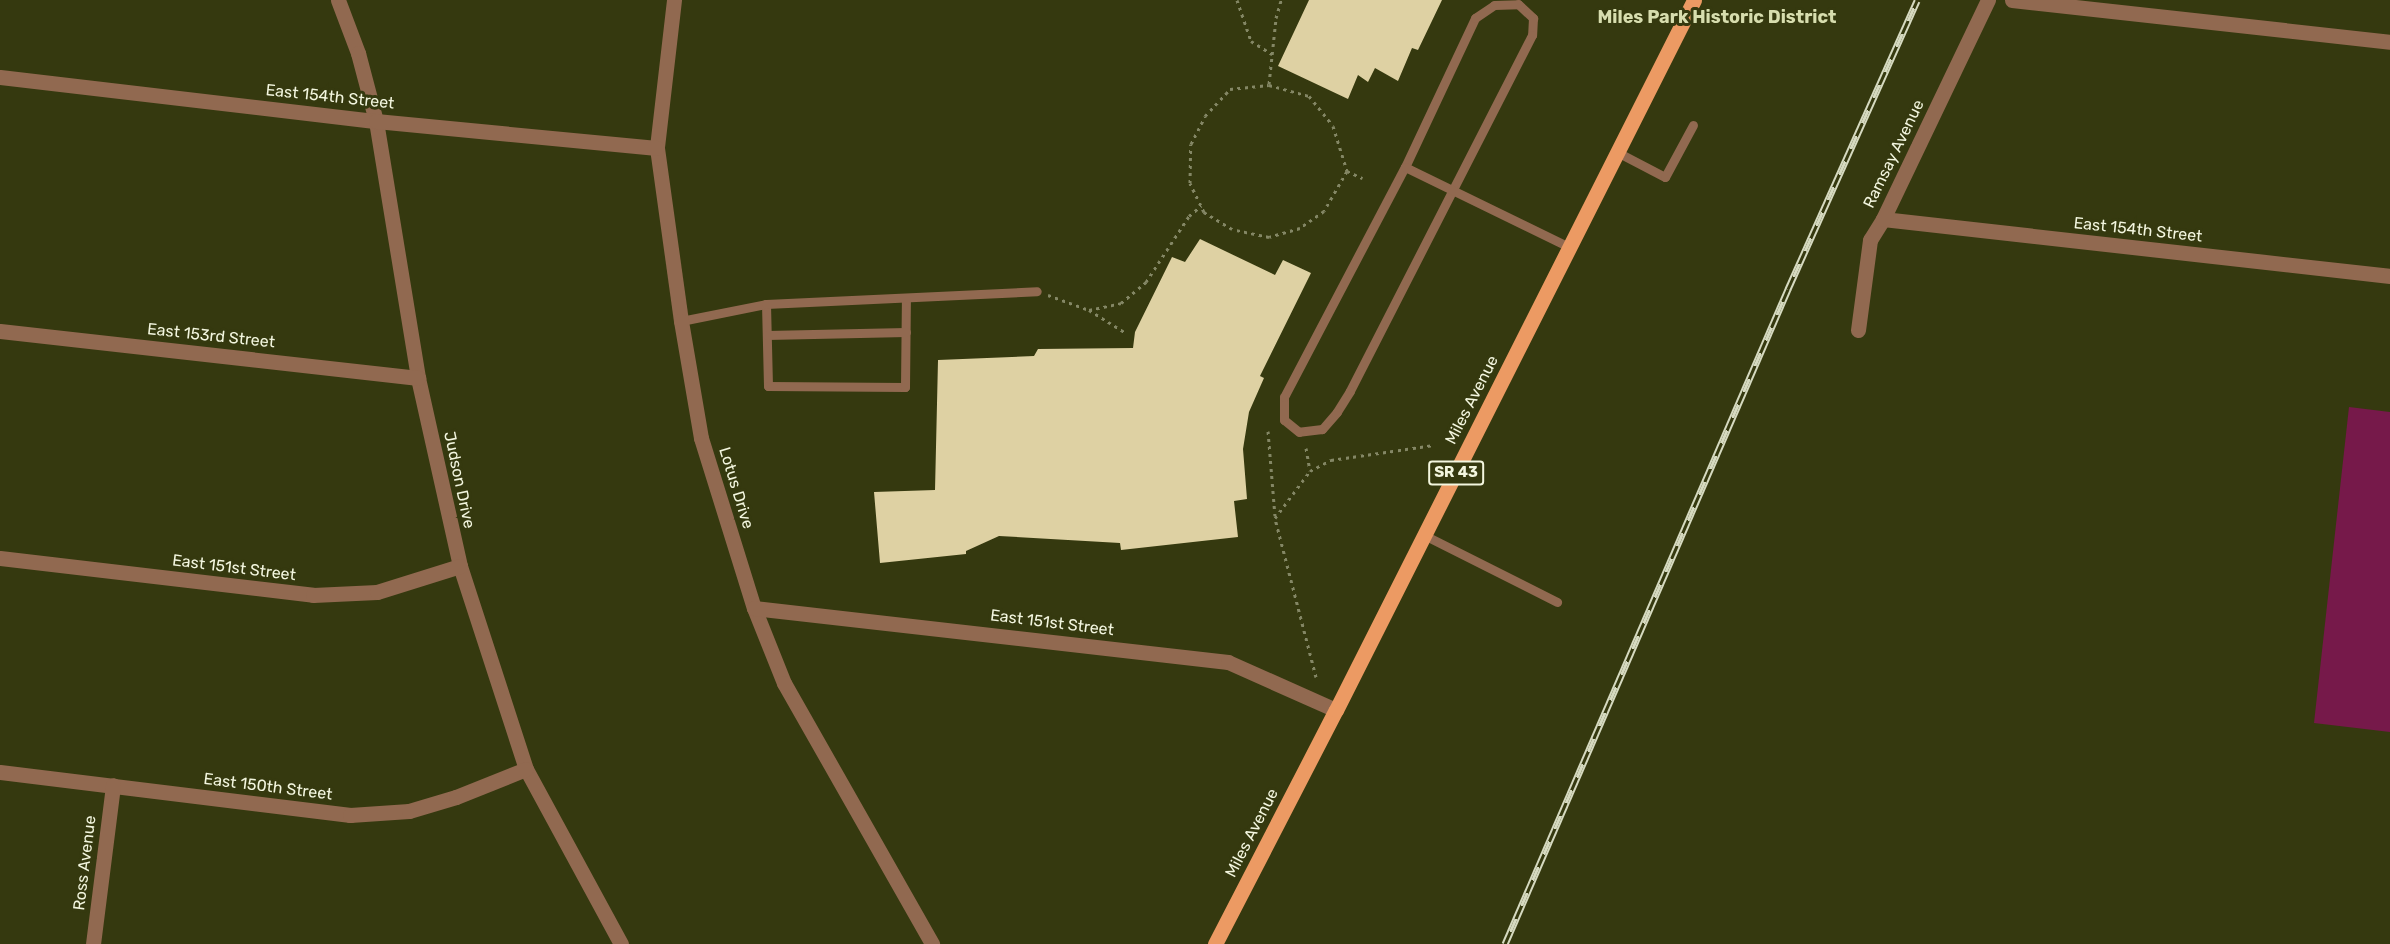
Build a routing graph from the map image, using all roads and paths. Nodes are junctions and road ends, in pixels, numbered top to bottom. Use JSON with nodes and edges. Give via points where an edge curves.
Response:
{"nodes":[{"id":1,"x":338,"y":0,"type":"edge"},
{"id":2,"x":674,"y":0,"type":"edge"},
{"id":3,"x":1237,"y":0,"type":"edge"},
{"id":4,"x":1243,"y":0,"type":"edge"},
{"id":5,"x":1281,"y":0,"type":"edge"},
{"id":6,"x":1694,"y":0,"type":"edge"},
{"id":7,"x":1988,"y":0,"type":"edge"},
{"id":8,"x":2012,"y":0,"type":"edge"},
{"id":9,"x":2390,"y":42,"type":"edge"},
{"id":10,"x":1272,"y":54,"type":"junction"},
{"id":11,"x":0,"y":77,"type":"edge"},
{"id":12,"x":1269,"y":85,"type":"junction"},
{"id":13,"x":376,"y":120,"type":"junction"},
{"id":14,"x":1693,"y":125,"type":"dead end"},
{"id":15,"x":657,"y":148,"type":"junction"},
{"id":16,"x":1617,"y":152,"type":"junction"},
{"id":17,"x":1405,"y":166,"type":"junction"},
{"id":18,"x":1347,"y":171,"type":"junction"},
{"id":19,"x":1362,"y":178,"type":"dead end"},
{"id":20,"x":1452,"y":189,"type":"junction"},
{"id":21,"x":1201,"y":206,"type":"junction"},
{"id":22,"x":1883,"y":219,"type":"junction"},
{"id":23,"x":1569,"y":247,"type":"junction"},
{"id":24,"x":2390,"y":276,"type":"edge"},
{"id":25,"x":1037,"y":291,"type":"joint"},
{"id":26,"x":906,"y":298,"type":"junction"},
{"id":27,"x":766,"y":304,"type":"junction"},
{"id":28,"x":1089,"y":310,"type":"junction"},
{"id":29,"x":681,"y":321,"type":"junction"},
{"id":30,"x":0,"y":330,"type":"edge"},
{"id":31,"x":1858,"y":330,"type":"dead end"},
{"id":32,"x":906,"y":332,"type":"junction"},
{"id":33,"x":1126,"y":333,"type":"dead end"},
{"id":34,"x":767,"y":335,"type":"junction"},
{"id":35,"x":418,"y":378,"type":"junction"},
{"id":36,"x":1268,"y":431,"type":"dead end"},
{"id":37,"x":1434,"y":445,"type":"dead end"},
{"id":38,"x":1306,"y":448,"type":"dead end"},
{"id":39,"x":1310,"y":471,"type":"junction"},
{"id":40,"x":1275,"y":518,"type":"junction"},
{"id":41,"x":1424,"y":535,"type":"junction"},
{"id":42,"x":0,"y":558,"type":"edge"},
{"id":43,"x":460,"y":566,"type":"junction"},
{"id":44,"x":1557,"y":602,"type":"dead end"},
{"id":45,"x":754,"y":608,"type":"junction"},
{"id":46,"x":1316,"y":677,"type":"dead end"},
{"id":47,"x":1336,"y":710,"type":"junction"},
{"id":48,"x":526,"y":769,"type":"junction"},
{"id":49,"x":0,"y":772,"type":"edge"},
{"id":50,"x":113,"y":785,"type":"junction"},
{"id":51,"x":93,"y":944,"type":"edge"},
{"id":52,"x":621,"y":944,"type":"edge"},
{"id":53,"x":932,"y":944,"type":"edge"},
{"id":54,"x":1215,"y":944,"type":"edge"}],
"edges":[{"from":1,"to":13,"type":"street","name":"Judson Drive","via":[[358,53]]},
{"from":2,"to":15,"type":"street","name":"Lotus Drive"},
{"from":3,"to":4,"type":"path"},
{"from":3,"to":10,"type":"path","via":[[1251,41]]},
{"from":5,"to":10,"type":"path"},
{"from":6,"to":16,"type":"main road","name":"Miles Avenue","number":"SR 43"},
{"from":7,"to":22,"type":"street","name":"Ramsay Avenue"},
{"from":8,"to":9,"type":"street"},
{"from":10,"to":12,"type":"path"},
{"from":11,"to":13,"type":"street","name":"East 154th Street"},
{"from":12,"to":18,"type":"path","via":[[1309,96],[1333,126]]},
{"from":12,"to":21,"type":"path","via":[[1230,89],[1205,116],[1191,144],[1190,183]]},
{"from":13,"to":15,"type":"street","name":"East 154th Street"},
{"from":13,"to":35,"type":"street","name":"Judson Drive"},
{"from":14,"to":16,"type":"lane","via":[[1665,177]]},
{"from":15,"to":29,"type":"street","name":"Lotus Drive"},
{"from":16,"to":23,"type":"main road","name":"Miles Avenue","number":"SR 43"},
{"from":17,"to":20,"type":"lane"},
{"from":17,"to":20,"type":"lane","via":[[1475,18],[1494,4],[1518,4],[1533,18],[1532,35]]},
{"from":17,"to":20,"type":"lane","via":[[1284,397],[1284,420],[1299,432],[1322,429],[1337,412]]},
{"from":18,"to":19,"type":"path"},
{"from":18,"to":21,"type":"path","via":[[1324,211],[1300,228],[1269,237],[1232,229],[1204,212]]},
{"from":20,"to":23,"type":"lane"},
{"from":21,"to":28,"type":"path","via":[[1189,216],[1146,282],[1121,303]]},
{"from":22,"to":24,"type":"street","name":"East 154th Street"},
{"from":22,"to":31,"type":"street","name":"Ramsay Avenue","via":[[1870,240]]},
{"from":23,"to":41,"type":"main road","name":"Miles Avenue","number":"SR 43"},
{"from":25,"to":26,"type":"lane"},
{"from":25,"to":28,"type":"path"},
{"from":26,"to":27,"type":"lane"},
{"from":26,"to":32,"type":"lane"},
{"from":27,"to":29,"type":"lane"},
{"from":27,"to":34,"type":"lane"},
{"from":28,"to":33,"type":"path"},
{"from":29,"to":45,"type":"street","name":"Lotus Drive","via":[[701,438]]},
{"from":30,"to":35,"type":"street","name":"East 153rd Street"},
{"from":32,"to":34,"type":"lane"},
{"from":32,"to":34,"type":"lane","via":[[905,387],[768,386]]},
{"from":35,"to":43,"type":"street","name":"Judson Drive"},
{"from":36,"to":40,"type":"path"},
{"from":37,"to":39,"type":"path","via":[[1331,460]]},
{"from":38,"to":39,"type":"path"},
{"from":39,"to":40,"type":"path"},
{"from":40,"to":46,"type":"path"},
{"from":41,"to":44,"type":"lane"},
{"from":41,"to":47,"type":"main road","name":"Miles Avenue","number":"SR 43"},
{"from":42,"to":43,"type":"street","name":"East 151st Street","via":[[313,595],[377,592]]},
{"from":43,"to":48,"type":"street","name":"Judson Drive"},
{"from":45,"to":47,"type":"street","name":"East 151st Street","via":[[1228,662]]},
{"from":45,"to":53,"type":"street","name":"Lotus Drive","via":[[784,683]]},
{"from":47,"to":54,"type":"main road","name":"Miles Avenue","number":"SR 43"},
{"from":48,"to":50,"type":"street","name":"East 150th Street","via":[[409,811],[350,815]]},
{"from":48,"to":52,"type":"street","name":"Judson Drive"},
{"from":49,"to":50,"type":"street","name":"East 150th Street"},
{"from":50,"to":51,"type":"street","name":"Ross Avenue"}]}
